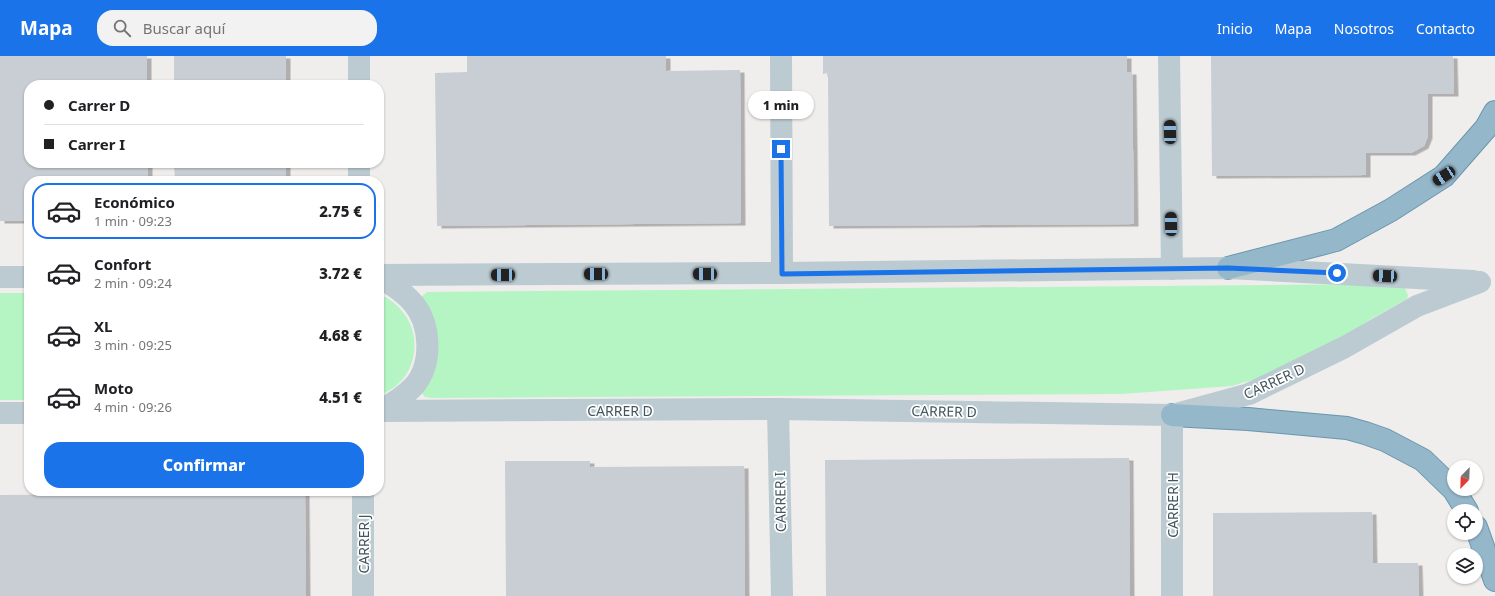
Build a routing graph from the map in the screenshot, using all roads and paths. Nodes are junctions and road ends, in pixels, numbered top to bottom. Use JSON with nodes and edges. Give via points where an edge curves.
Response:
{"nodes":[{"id":1,"x":359,"y":56,"type":"edge"},
{"id":2,"x":781,"y":56,"type":"edge"},
{"id":3,"x":1169,"y":56,"type":"edge"},
{"id":4,"x":359,"y":80,"type":"edge"},
{"id":5,"x":1495,"y":112,"type":"edge"},
{"id":6,"x":1228,"y":268,"type":"junction"},
{"id":7,"x":1172,"y":269,"type":"junction"},
{"id":8,"x":782,"y":274,"type":"junction"},
{"id":9,"x":384,"y":276,"type":"edge"},
{"id":10,"x":0,"y":277,"type":"edge"},
{"id":11,"x":24,"y":277,"type":"edge"},
{"id":12,"x":384,"y":279,"type":"edge"},
{"id":13,"x":1488,"y":281,"type":"edge"},
{"id":14,"x":384,"y":408,"type":"edge"},
{"id":15,"x":778,"y":409,"type":"junction"},
{"id":16,"x":384,"y":411,"type":"edge"},
{"id":17,"x":0,"y":413,"type":"edge"},
{"id":18,"x":24,"y":413,"type":"edge"},
{"id":19,"x":1172,"y":415,"type":"junction"},
{"id":20,"x":363,"y":496,"type":"edge"},
{"id":21,"x":1463,"y":504,"type":"edge"},
{"id":22,"x":1481,"y":540,"type":"edge"},
{"id":23,"x":1495,"y":580,"type":"edge"},
{"id":24,"x":363,"y":596,"type":"edge"},
{"id":25,"x":782,"y":596,"type":"edge"},
{"id":26,"x":1172,"y":596,"type":"edge"}],
"edges":[{"from":1,"to":4,"type":"street"},
{"from":2,"to":8,"type":"street"},
{"from":3,"to":7,"type":"street"},
{"from":5,"to":6,"type":"highway","via":[[1486,128],[1444,176],[1391,210],[1336,240]]},
{"from":6,"to":7,"type":"street","name":"CARRER D"},
{"from":6,"to":13,"type":"street","name":"CARRER D"},
{"from":7,"to":8,"type":"street","name":"CARRER D"},
{"from":8,"to":9,"type":"street","name":"CARRER D"},
{"from":10,"to":11,"type":"street"},
{"from":12,"to":14,"type":"street","via":[[414,303],[424,322],[428,344],[425,365],[415,385],[399,400]]},
{"from":13,"to":19,"type":"street","name":"CARRER D","via":[[1418,306],[1346,347],[1249,394]]},
{"from":15,"to":16,"type":"street","name":"CARRER D"},
{"from":15,"to":19,"type":"street","name":"CARRER D"},
{"from":15,"to":25,"type":"street","name":"CARRER I"},
{"from":17,"to":18,"type":"street"},
{"from":19,"to":21,"type":"highway","via":[[1347,428],[1365,433],[1385,440],[1423,460],[1454,490]]},
{"from":19,"to":26,"type":"street","name":"CARRER H"},
{"from":20,"to":24,"type":"street","name":"CARRER J"},
{"from":22,"to":23,"type":"highway"}]}
